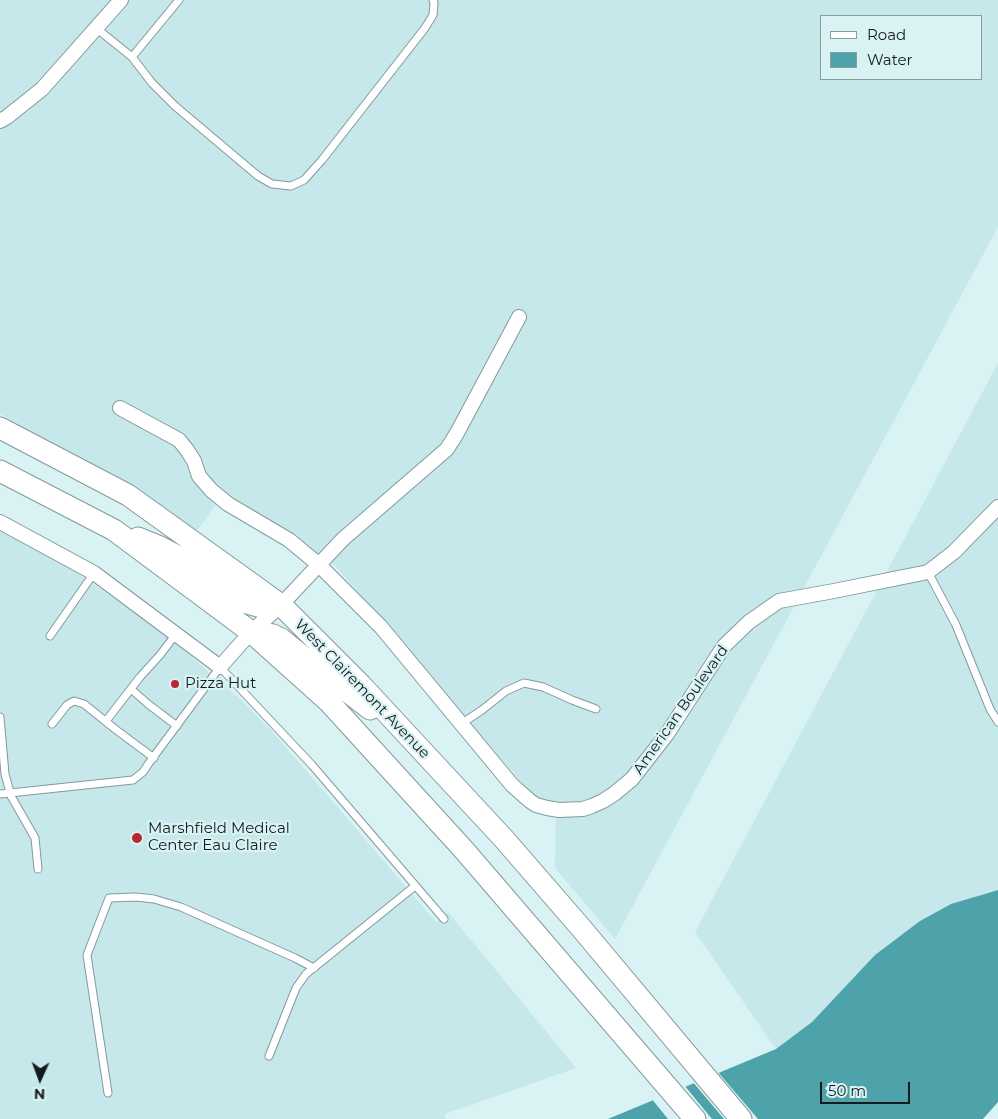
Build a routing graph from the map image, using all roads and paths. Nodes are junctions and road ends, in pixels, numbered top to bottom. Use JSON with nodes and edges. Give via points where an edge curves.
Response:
{"nodes":[{"id":1,"x":121,"y":0,"type":"edge"},
{"id":2,"x":179,"y":0,"type":"edge"},
{"id":3,"x":434,"y":0,"type":"edge"},
{"id":4,"x":96,"y":28,"type":"junction"},
{"id":5,"x":132,"y":57,"type":"junction"},
{"id":6,"x":0,"y":121,"type":"edge"},
{"id":7,"x":519,"y":317,"type":"dead end"},
{"id":8,"x":120,"y":408,"type":"dead end"},
{"id":9,"x":0,"y":428,"type":"edge"},
{"id":10,"x":0,"y":471,"type":"edge"},
{"id":11,"x":998,"y":507,"type":"edge"},
{"id":12,"x":0,"y":522,"type":"edge"},
{"id":13,"x":114,"y":530,"type":"junction"},
{"id":14,"x":318,"y":564,"type":"junction"},
{"id":15,"x":928,"y":572,"type":"junction"},
{"id":16,"x":94,"y":573,"type":"junction"},
{"id":17,"x":281,"y":605,"type":"junction"},
{"id":18,"x":251,"y":632,"type":"junction"},
{"id":19,"x":176,"y":634,"type":"junction"},
{"id":20,"x":50,"y":636,"type":"dead end"},
{"id":21,"x":220,"y":667,"type":"junction"},
{"id":22,"x":131,"y":689,"type":"junction"},
{"id":23,"x":596,"y":709,"type":"dead end"},
{"id":24,"x":0,"y":717,"type":"edge"},
{"id":25,"x":106,"y":722,"type":"junction"},
{"id":26,"x":998,"y":722,"type":"edge"},
{"id":27,"x":52,"y":724,"type":"dead end"},
{"id":28,"x":461,"y":724,"type":"junction"},
{"id":29,"x":177,"y":726,"type":"junction"},
{"id":30,"x":414,"y":742,"type":"junction"},
{"id":31,"x":154,"y":758,"type":"junction"},
{"id":32,"x":10,"y":792,"type":"junction"},
{"id":33,"x":0,"y":794,"type":"edge"},
{"id":34,"x":38,"y":869,"type":"dead end"},
{"id":35,"x":415,"y":886,"type":"junction"},
{"id":36,"x":444,"y":919,"type":"dead end"},
{"id":37,"x":314,"y":968,"type":"junction"},
{"id":38,"x":269,"y":1056,"type":"dead end"},
{"id":39,"x":108,"y":1093,"type":"dead end"},
{"id":40,"x":695,"y":1119,"type":"edge"},
{"id":41,"x":741,"y":1119,"type":"edge"}],
"edges":[{"from":1,"to":4,"type":"street"},
{"from":2,"to":5,"type":"lane"},
{"from":3,"to":5,"type":"lane","via":[[433,15],[425,28],[322,160],[304,180],[291,186],[272,184],[258,176],[175,106]]},
{"from":4,"to":5,"type":"lane"},
{"from":4,"to":6,"type":"street","via":[[42,89]]},
{"from":7,"to":14,"type":"street","via":[[447,449]]},
{"from":8,"to":14,"type":"street","name":"American Boulevard","via":[[179,440],[194,461],[199,476],[211,490],[228,504],[289,540]]},
{"from":9,"to":17,"type":"main road","name":"West Clairemont Avenue","via":[[128,496]]},
{"from":10,"to":13,"type":"main road"},
{"from":11,"to":15,"type":"street","name":"American Boulevard","via":[[954,552]]},
{"from":12,"to":16,"type":"street"},
{"from":13,"to":17,"type":"main road","via":[[177,556],[240,601],[261,607]]},
{"from":13,"to":18,"type":"main road"},
{"from":14,"to":17,"type":"street"},
{"from":14,"to":28,"type":"street","name":"American Boulevard","via":[[381,628]]},
{"from":15,"to":26,"type":"lane","via":[[956,625]]},
{"from":15,"to":28,"type":"street","name":"American Boulevard","via":[[779,601],[757,616],[724,646],[667,734],[632,779],[603,801],[583,809],[559,810],[530,801],[512,785]]},
{"from":16,"to":19,"type":"street"},
{"from":16,"to":20,"type":"lane"},
{"from":17,"to":18,"type":"street"},
{"from":17,"to":30,"type":"main road","name":"West Clairemont Avenue"},
{"from":18,"to":21,"type":"street"},
{"from":18,"to":30,"type":"main road","via":[[281,638]]},
{"from":18,"to":40,"type":"main road","via":[[329,702],[464,850]]},
{"from":19,"to":21,"type":"street"},
{"from":19,"to":22,"type":"lane"},
{"from":21,"to":29,"type":"lane"},
{"from":21,"to":35,"type":"lane","via":[[312,765]]},
{"from":22,"to":25,"type":"lane"},
{"from":22,"to":29,"type":"lane"},
{"from":23,"to":28,"type":"lane","via":[[542,687],[524,684],[506,691]]},
{"from":24,"to":32,"type":"lane","via":[[5,774]]},
{"from":25,"to":27,"type":"lane","via":[[84,704],[74,702],[66,705]]},
{"from":25,"to":31,"type":"lane"},
{"from":29,"to":31,"type":"lane"},
{"from":30,"to":41,"type":"main road","name":"West Clairemont Avenue","via":[[504,839]]},
{"from":31,"to":32,"type":"lane","via":[[137,778],[130,781]]},
{"from":32,"to":33,"type":"lane"},
{"from":32,"to":34,"type":"lane","via":[[35,838]]},
{"from":35,"to":36,"type":"lane"},
{"from":35,"to":37,"type":"lane"},
{"from":37,"to":38,"type":"lane","via":[[296,988]]},
{"from":37,"to":39,"type":"lane","via":[[181,907],[154,899],[109,898],[87,955]]}]}
